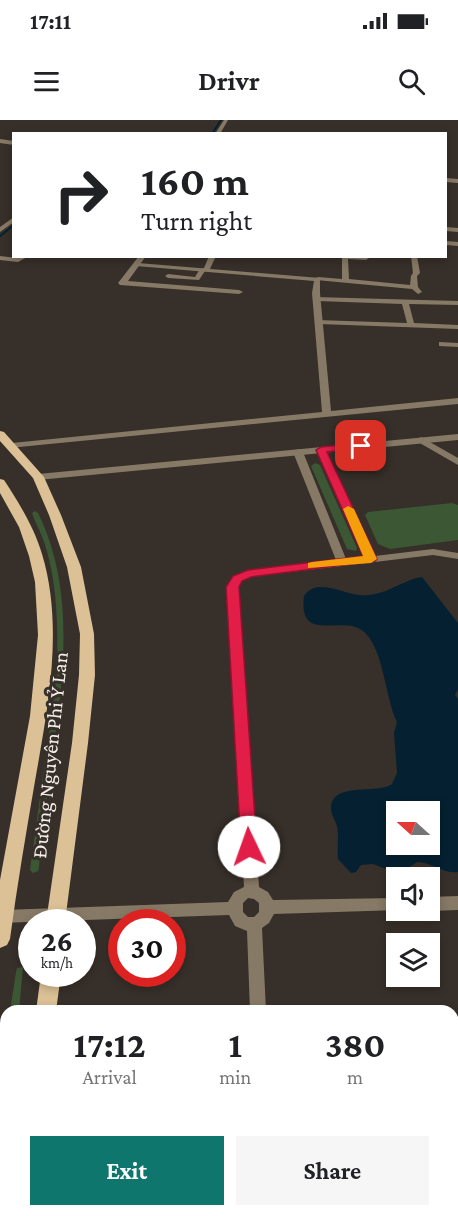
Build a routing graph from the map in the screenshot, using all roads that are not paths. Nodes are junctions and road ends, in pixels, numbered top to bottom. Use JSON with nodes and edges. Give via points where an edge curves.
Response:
{"nodes":[{"id":1,"x":12,"y":221,"type":"edge"},
{"id":2,"x":0,"y":230,"type":"edge"},
{"id":3,"x":0,"y":258,"type":"edge"},
{"id":4,"x":22,"y":258,"type":"edge"},
{"id":5,"x":141,"y":258,"type":"edge"},
{"id":6,"x":212,"y":258,"type":"edge"},
{"id":7,"x":345,"y":258,"type":"edge"},
{"id":8,"x":414,"y":258,"type":"edge"},
{"id":9,"x":138,"y":265,"type":"junction"},
{"id":10,"x":204,"y":270,"type":"junction"},
{"id":11,"x":168,"y":276,"type":"dead end"},
{"id":12,"x":318,"y":279,"type":"junction"},
{"id":13,"x":345,"y":281,"type":"junction"},
{"id":14,"x":414,"y":287,"type":"junction"},
{"id":15,"x":239,"y":292,"type":"dead end"},
{"id":16,"x":317,"y":299,"type":"junction"},
{"id":17,"x":405,"y":302,"type":"junction"},
{"id":18,"x":422,"y":302,"type":"junction"},
{"id":19,"x":458,"y":303,"type":"edge"},
{"id":20,"x":319,"y":322,"type":"junction"},
{"id":21,"x":411,"y":325,"type":"junction"},
{"id":22,"x":458,"y":327,"type":"edge"},
{"id":23,"x":442,"y":344,"type":"dead end"},
{"id":24,"x":458,"y":345,"type":"edge"},
{"id":25,"x":458,"y":401,"type":"edge"},
{"id":26,"x":327,"y":414,"type":"junction"},
{"id":27,"x":0,"y":434,"type":"edge"},
{"id":28,"x":458,"y":437,"type":"edge"},
{"id":29,"x":421,"y":440,"type":"junction"},
{"id":30,"x":12,"y":446,"type":"junction"},
{"id":31,"x":321,"y":450,"type":"junction"},
{"id":32,"x":298,"y":452,"type":"junction"},
{"id":33,"x":458,"y":462,"type":"edge"},
{"id":34,"x":38,"y":477,"type":"junction"},
{"id":35,"x":0,"y":483,"type":"edge"},
{"id":36,"x":458,"y":556,"type":"edge"},
{"id":37,"x":371,"y":559,"type":"junction"},
{"id":38,"x":342,"y":562,"type":"junction"},
{"id":39,"x":252,"y":893,"type":"junction"},
{"id":40,"x":458,"y":903,"type":"edge"},
{"id":41,"x":386,"y":904,"type":"edge"},
{"id":42,"x":440,"y":904,"type":"edge"},
{"id":43,"x":268,"y":907,"type":"junction"},
{"id":44,"x":234,"y":908,"type":"junction"},
{"id":45,"x":58,"y":909,"type":"edge"},
{"id":46,"x":3,"y":917,"type":"junction"},
{"id":47,"x":96,"y":917,"type":"edge"},
{"id":48,"x":18,"y":918,"type":"edge"},
{"id":49,"x":254,"y":924,"type":"junction"},
{"id":50,"x":0,"y":939,"type":"edge"},
{"id":51,"x":49,"y":987,"type":"edge"},
{"id":52,"x":47,"y":1005,"type":"edge"},
{"id":53,"x":258,"y":1005,"type":"edge"}],
"edges":[{"from":1,"to":2,"type":"street"},
{"from":3,"to":4,"type":"street"},
{"from":5,"to":9,"type":"street"},
{"from":6,"to":10,"type":"street"},
{"from":7,"to":13,"type":"street"},
{"from":8,"to":14,"type":"street"},
{"from":9,"to":10,"type":"street"},
{"from":9,"to":15,"type":"street","via":[[122,284]]},
{"from":10,"to":11,"type":"street","via":[[197,279]]},
{"from":10,"to":12,"type":"street"},
{"from":12,"to":13,"type":"street"},
{"from":12,"to":16,"type":"street"},
{"from":13,"to":14,"type":"street"},
{"from":14,"to":18,"type":"street"},
{"from":16,"to":17,"type":"street"},
{"from":16,"to":20,"type":"street"},
{"from":17,"to":18,"type":"street"},
{"from":17,"to":21,"type":"street"},
{"from":18,"to":19,"type":"street"},
{"from":20,"to":21,"type":"street"},
{"from":20,"to":26,"type":"street"},
{"from":21,"to":22,"type":"street"},
{"from":23,"to":24,"type":"street"},
{"from":25,"to":26,"type":"street"},
{"from":26,"to":30,"type":"street"},
{"from":27,"to":30,"type":"main road","name":"Đường Nguyên Phi Ỷ Lan"},
{"from":28,"to":29,"type":"street"},
{"from":29,"to":31,"type":"street"},
{"from":29,"to":33,"type":"street"},
{"from":30,"to":34,"type":"main road","name":"Đường Nguyên Phi Ỷ Lan"},
{"from":31,"to":32,"type":"street"},
{"from":31,"to":37,"type":"street"},
{"from":32,"to":34,"type":"street"},
{"from":32,"to":38,"type":"street"},
{"from":34,"to":45,"type":"main road","name":"Đường Nguyên Phi Ỷ Lan","via":[[74,567],[87,634],[80,743]]},
{"from":35,"to":46,"type":"main road","name":"Đường Nguyên Phi Ỷ Lan","via":[[26,528],[37,558],[44,641],[39,706]]},
{"from":36,"to":37,"type":"street","via":[[433,552]]},
{"from":37,"to":38,"type":"street"},
{"from":38,"to":39,"type":"street","via":[[248,574],[233,587]]},
{"from":39,"to":43,"type":"street","via":[[262,896]]},
{"from":39,"to":44,"type":"street","via":[[237,899]]},
{"from":40,"to":42,"type":"street"},
{"from":41,"to":43,"type":"street"},
{"from":43,"to":49,"type":"street","via":[[264,919]]},
{"from":44,"to":47,"type":"street"},
{"from":44,"to":49,"type":"street","via":[[238,918]]},
{"from":46,"to":48,"type":"street"},
{"from":46,"to":50,"type":"main road","name":"Đường Nguyên Phi Ỷ Lan"},
{"from":49,"to":53,"type":"street"},
{"from":51,"to":52,"type":"main road"}]}
